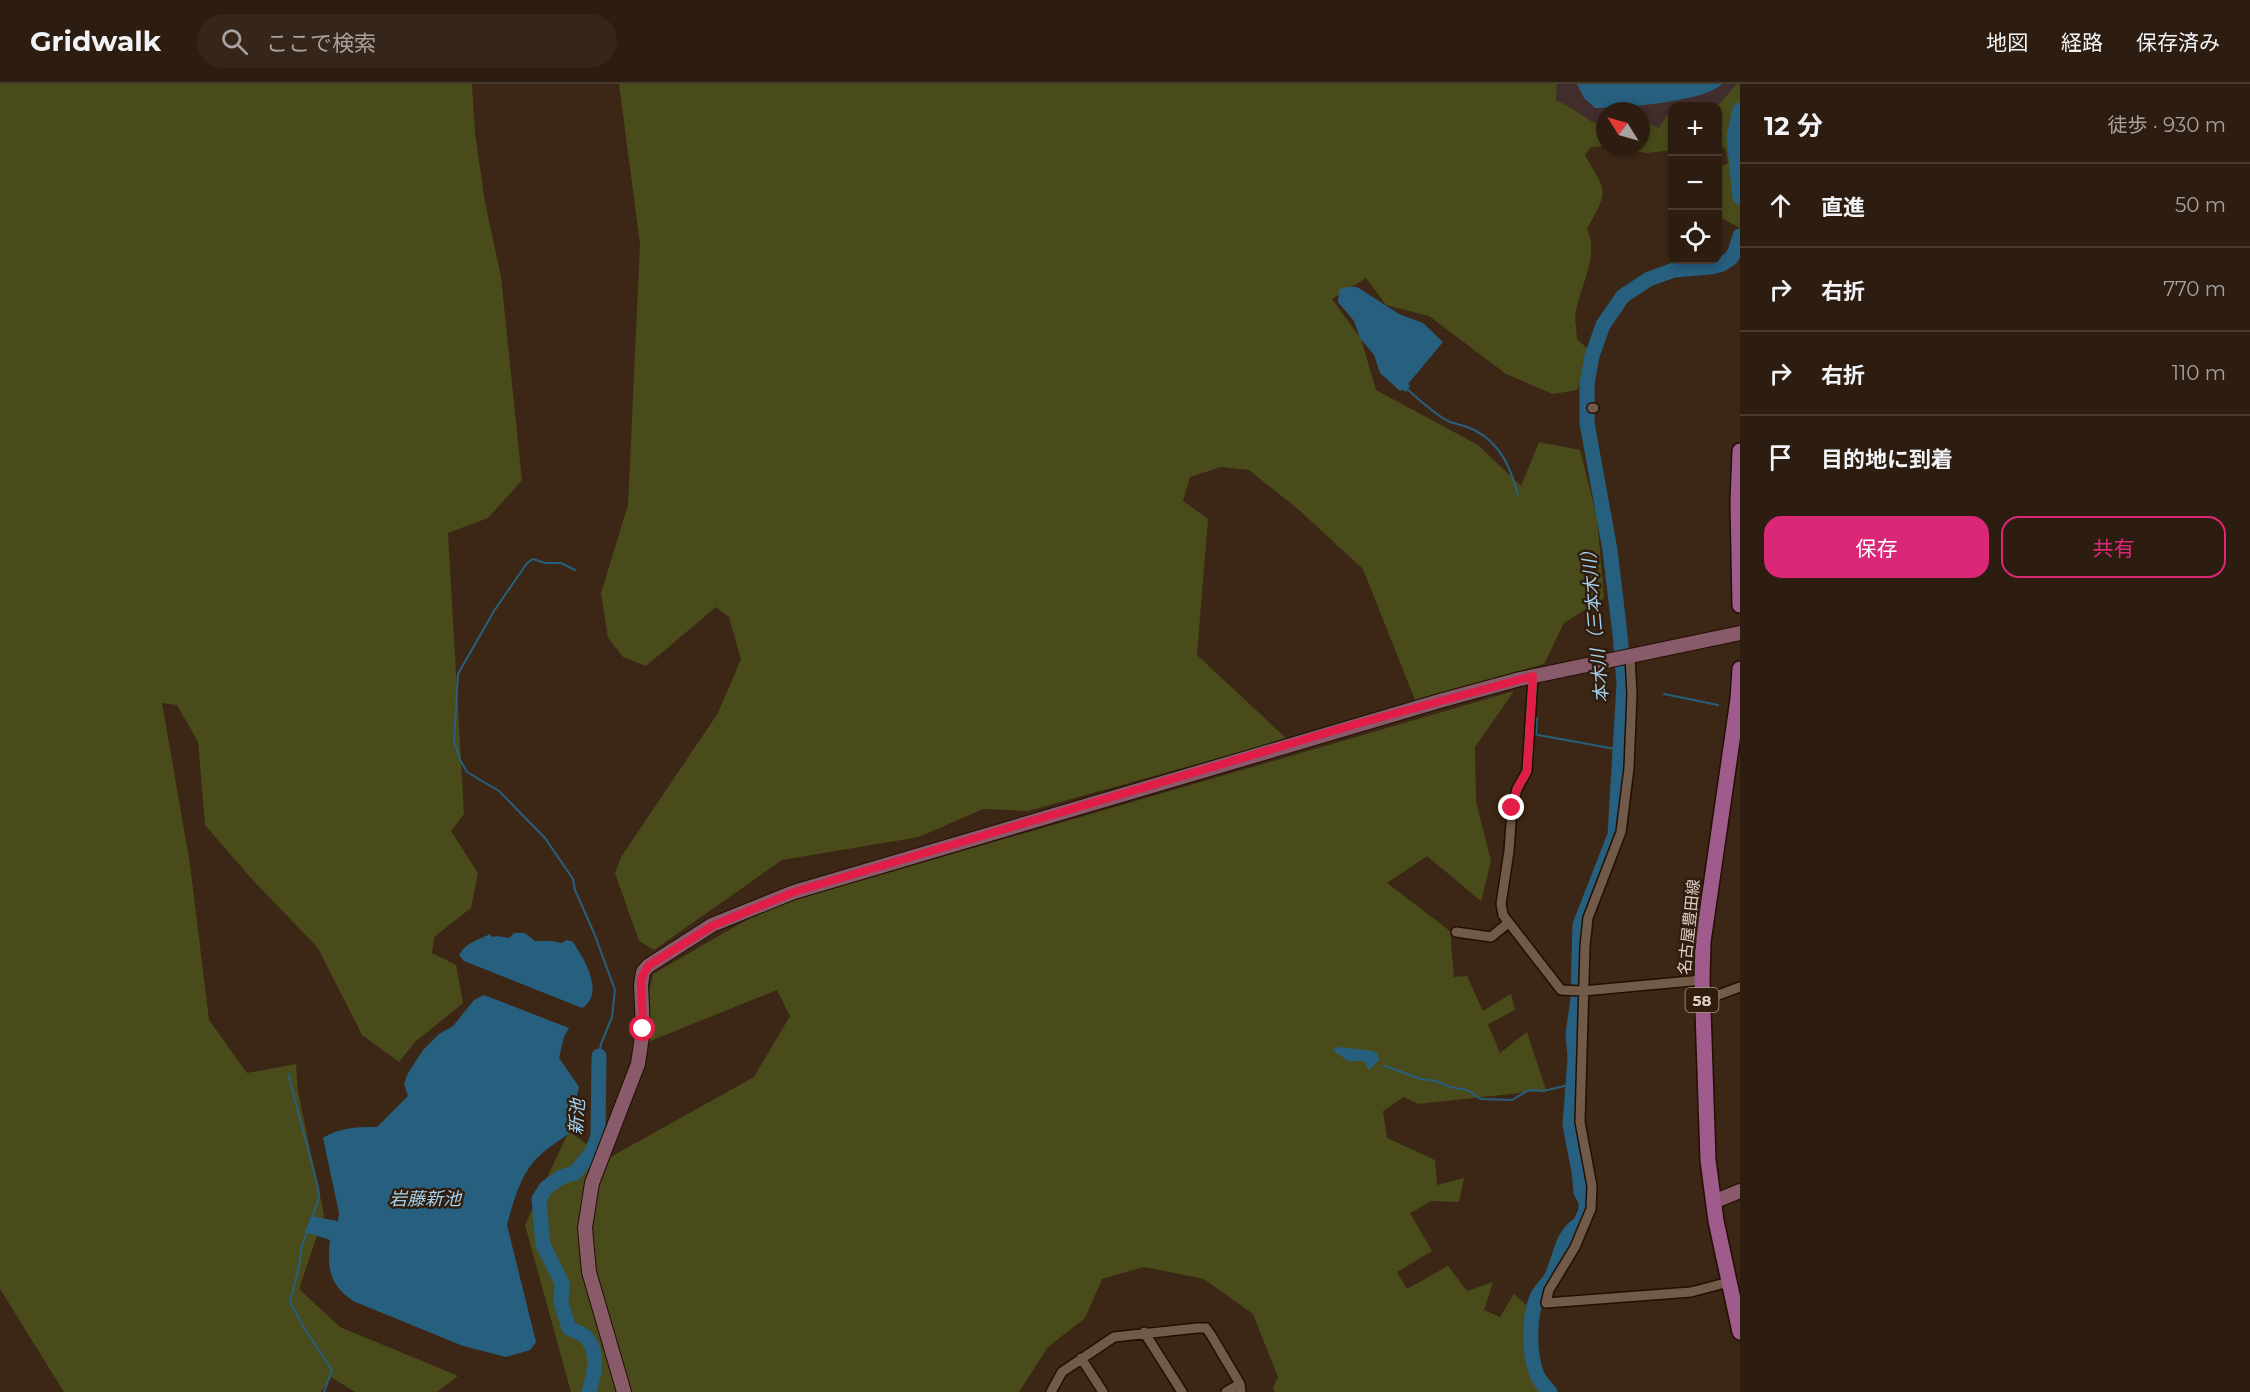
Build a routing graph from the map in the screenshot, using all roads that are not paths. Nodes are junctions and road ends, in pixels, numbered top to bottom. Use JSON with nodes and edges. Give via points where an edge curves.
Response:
{"nodes":[{"id":1,"x":1740,"y":451,"type":"edge"},
{"id":2,"x":1740,"y":605,"type":"edge"},
{"id":3,"x":1740,"y":633,"type":"edge"},
{"id":4,"x":1630,"y":656,"type":"junction"},
{"id":5,"x":1740,"y":669,"type":"edge"},
{"id":6,"x":1533,"y":676,"type":"junction"},
{"id":7,"x":1508,"y":923,"type":"junction"},
{"id":8,"x":1456,"y":932,"type":"dead end"},
{"id":9,"x":1702,"y":980,"type":"junction"},
{"id":10,"x":1740,"y":987,"type":"edge"},
{"id":11,"x":1583,"y":991,"type":"junction"},
{"id":12,"x":1702,"y":998,"type":"junction"},
{"id":13,"x":1740,"y":1191,"type":"edge"},
{"id":14,"x":1713,"y":1202,"type":"junction"},
{"id":15,"x":1729,"y":1282,"type":"junction"},
{"id":16,"x":1144,"y":1332,"type":"junction"},
{"id":17,"x":1740,"y":1332,"type":"edge"},
{"id":18,"x":1081,"y":1358,"type":"junction"},
{"id":19,"x":1240,"y":1388,"type":"edge"},
{"id":20,"x":624,"y":1392,"type":"edge"},
{"id":21,"x":1051,"y":1392,"type":"edge"},
{"id":22,"x":1103,"y":1392,"type":"edge"},
{"id":23,"x":1182,"y":1392,"type":"edge"},
{"id":24,"x":1226,"y":1392,"type":"edge"}],
"edges":[{"from":1,"to":2,"type":"main road"},
{"from":3,"to":4,"type":"street"},
{"from":4,"to":6,"type":"street"},
{"from":4,"to":11,"type":"street","via":[[1629,768],[1621,832],[1588,918]]},
{"from":5,"to":9,"type":"main road","name":"名古屋豊田線","number":"58","via":[[1703,942]]},
{"from":6,"to":7,"type":"street","via":[[1527,771],[1512,808],[1501,904]]},
{"from":6,"to":20,"type":"street","via":[[1360,723],[794,892],[712,926],[648,966],[641,979],[643,1029],[638,1064],[592,1183],[585,1228],[589,1272]]},
{"from":7,"to":8,"type":"street","via":[[1491,937]]},
{"from":7,"to":11,"type":"street","via":[[1561,990]]},
{"from":9,"to":11,"type":"street"},
{"from":9,"to":12,"type":"main road","name":"名古屋豊田線","number":"58"},
{"from":10,"to":12,"type":"street"},
{"from":11,"to":15,"type":"street","via":[[1580,1122],[1592,1186],[1591,1209],[1546,1303],[1691,1292]]},
{"from":12,"to":14,"type":"main road","name":"名古屋豊田線","number":"58"},
{"from":13,"to":14,"type":"street"},
{"from":14,"to":15,"type":"main road","name":"名古屋豊田線","number":"58"},
{"from":15,"to":17,"type":"main road","name":"名古屋豊田線","number":"58"},
{"from":16,"to":18,"type":"street","via":[[1114,1336]]},
{"from":16,"to":19,"type":"street","via":[[1206,1328]]},
{"from":16,"to":23,"type":"street"},
{"from":18,"to":21,"type":"street","via":[[1062,1372]]},
{"from":18,"to":22,"type":"street"},
{"from":19,"to":24,"type":"street"}]}
